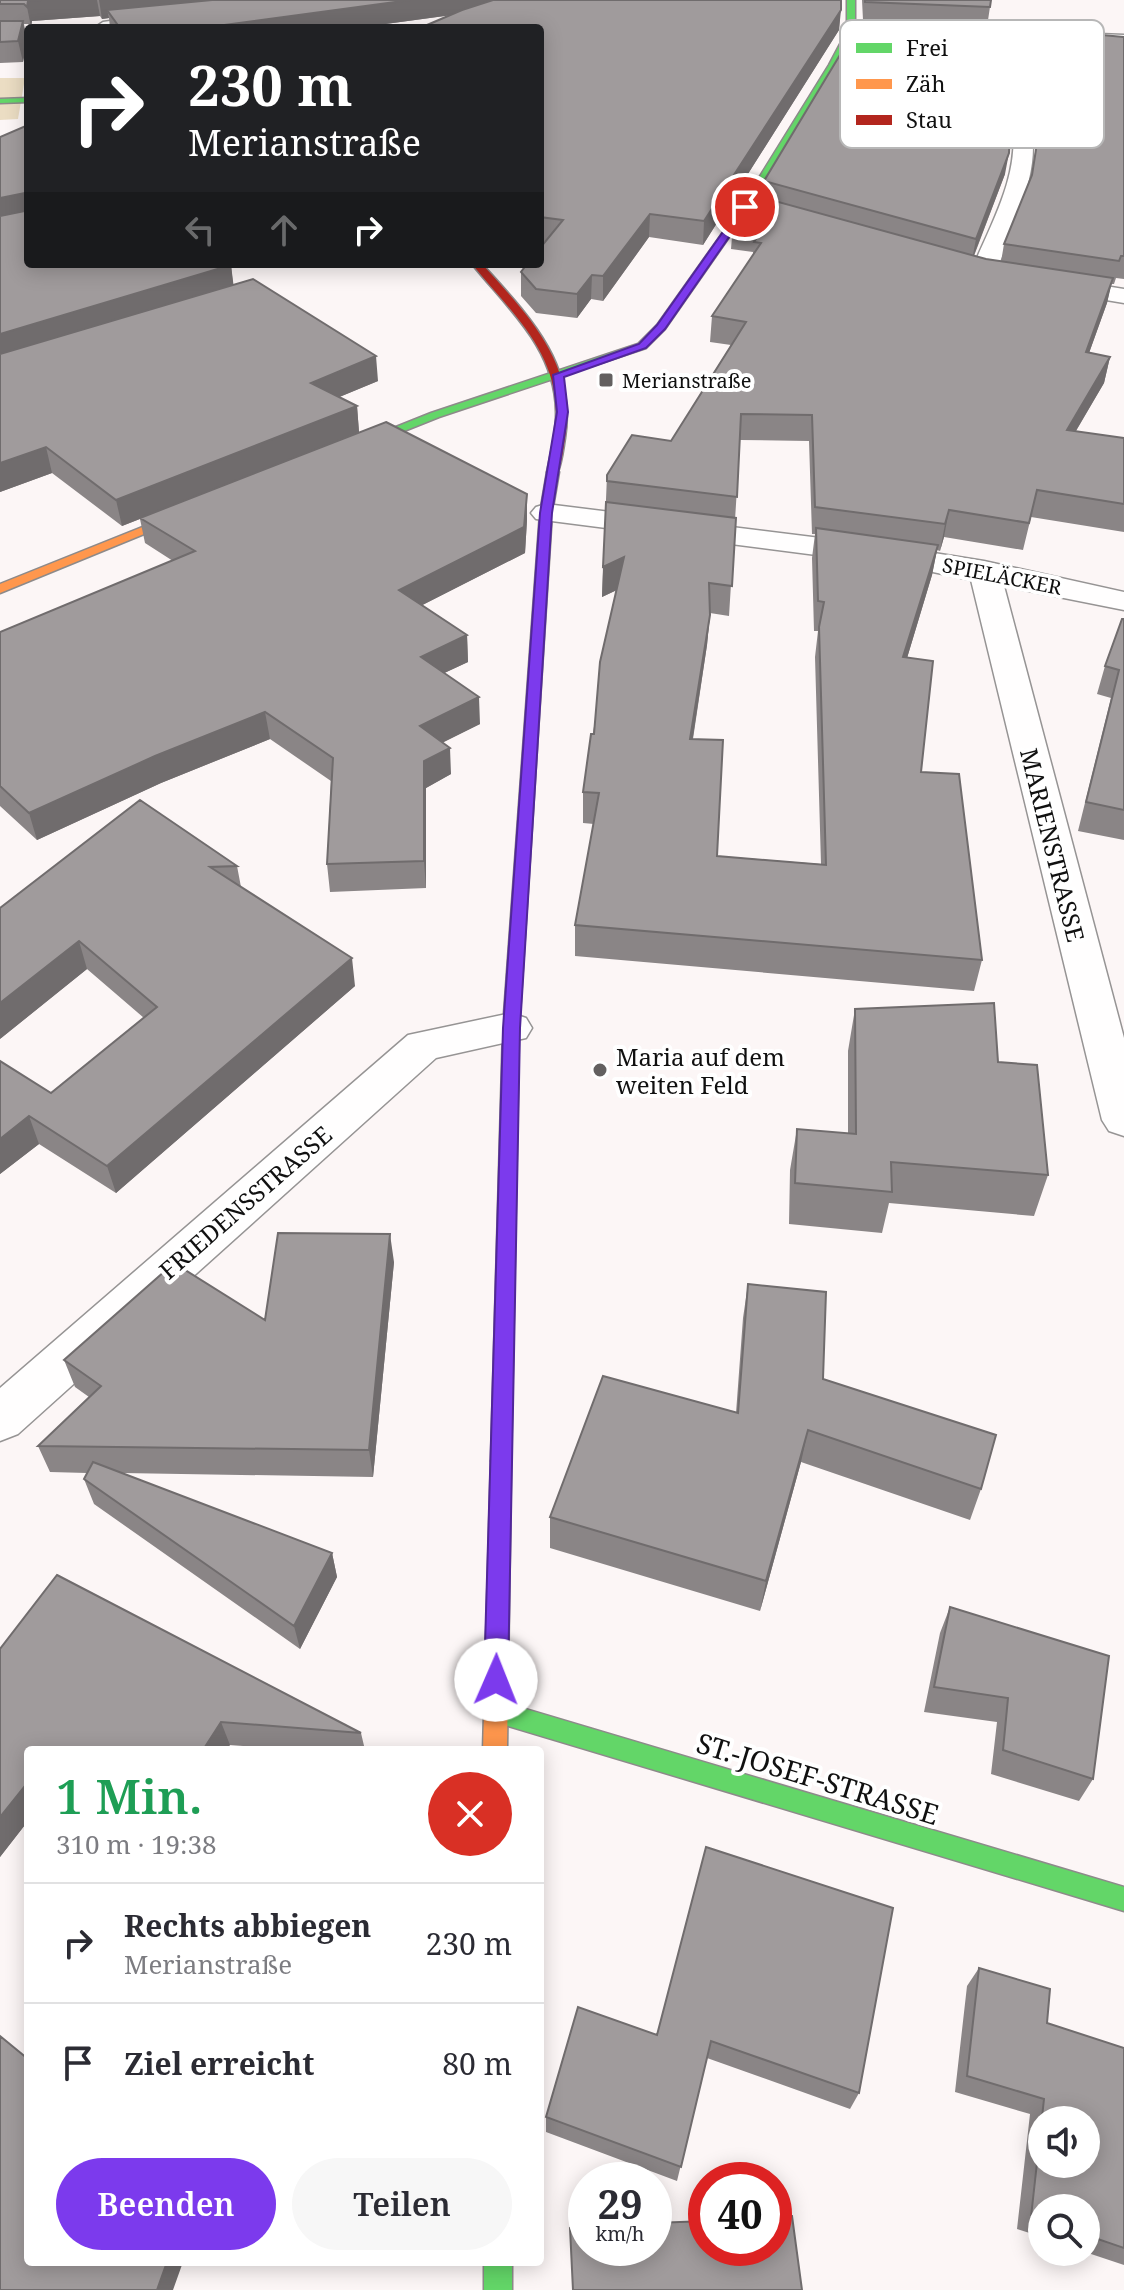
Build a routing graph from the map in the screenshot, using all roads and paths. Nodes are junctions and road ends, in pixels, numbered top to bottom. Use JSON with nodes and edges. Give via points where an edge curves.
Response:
{"nodes":[{"id":1,"x":281,"y":0,"type":"edge"},
{"id":2,"x":851,"y":0,"type":"edge"},
{"id":3,"x":856,"y":20,"type":"edge"},
{"id":4,"x":136,"y":24,"type":"edge"},
{"id":5,"x":1104,"y":40,"type":"edge"},
{"id":6,"x":1124,"y":41,"type":"edge"},
{"id":7,"x":840,"y":59,"type":"edge"},
{"id":8,"x":24,"y":100,"type":"edge"},
{"id":9,"x":0,"y":101,"type":"edge"},
{"id":10,"x":1022,"y":148,"type":"edge"},
{"id":11,"x":745,"y":207,"type":"junction"},
{"id":12,"x":775,"y":215,"type":"edge"},
{"id":13,"x":952,"y":265,"type":"edge"},
{"id":14,"x":480,"y":268,"type":"edge"},
{"id":15,"x":982,"y":274,"type":"junction"},
{"id":16,"x":1124,"y":296,"type":"edge"},
{"id":17,"x":559,"y":375,"type":"junction"},
{"id":18,"x":334,"y":455,"type":"edge"},
{"id":19,"x":218,"y":502,"type":"edge"},
{"id":20,"x":546,"y":513,"type":"junction"},
{"id":21,"x":984,"y":570,"type":"junction"},
{"id":22,"x":0,"y":589,"type":"edge"},
{"id":23,"x":1124,"y":601,"type":"edge"},
{"id":24,"x":1110,"y":1018,"type":"edge"},
{"id":25,"x":511,"y":1028,"type":"junction"},
{"id":26,"x":1124,"y":1120,"type":"edge"},
{"id":27,"x":0,"y":1419,"type":"edge"},
{"id":28,"x":495,"y":1711,"type":"junction"},
{"id":29,"x":495,"y":1746,"type":"edge"},
{"id":30,"x":1124,"y":1899,"type":"edge"},
{"id":31,"x":498,"y":2266,"type":"edge"},
{"id":32,"x":498,"y":2290,"type":"edge"}],
"edges":[{"from":1,"to":4,"type":"street"},
{"from":2,"to":3,"type":"street"},
{"from":5,"to":6,"type":"street"},
{"from":7,"to":11,"type":"street"},
{"from":8,"to":9,"type":"street"},
{"from":10,"to":15,"type":"street","via":[[1022,167]]},
{"from":11,"to":12,"type":"street"},
{"from":11,"to":17,"type":"street","via":[[642,346]]},
{"from":13,"to":15,"type":"street"},
{"from":14,"to":17,"type":"street","via":[[547,346]]},
{"from":15,"to":16,"type":"street"},
{"from":17,"to":18,"type":"street"},
{"from":17,"to":20,"type":"street","via":[[562,412]]},
{"from":19,"to":22,"type":"street"},
{"from":20,"to":21,"type":"street","name":"SPIELÄCKER"},
{"from":20,"to":25,"type":"street"},
{"from":21,"to":23,"type":"street","name":"SPIELÄCKER"},
{"from":21,"to":24,"type":"street","name":"MARIENSTRASSE"},
{"from":24,"to":26,"type":"street","name":"MARIENSTRASSE"},
{"from":25,"to":27,"type":"street","name":"FRIEDENSSTRASSE","via":[[423,1046]]},
{"from":25,"to":28,"type":"street"},
{"from":28,"to":29,"type":"street"},
{"from":28,"to":30,"type":"street","name":"ST.-JOSEF-STRASSE"},
{"from":31,"to":32,"type":"street"}]}
